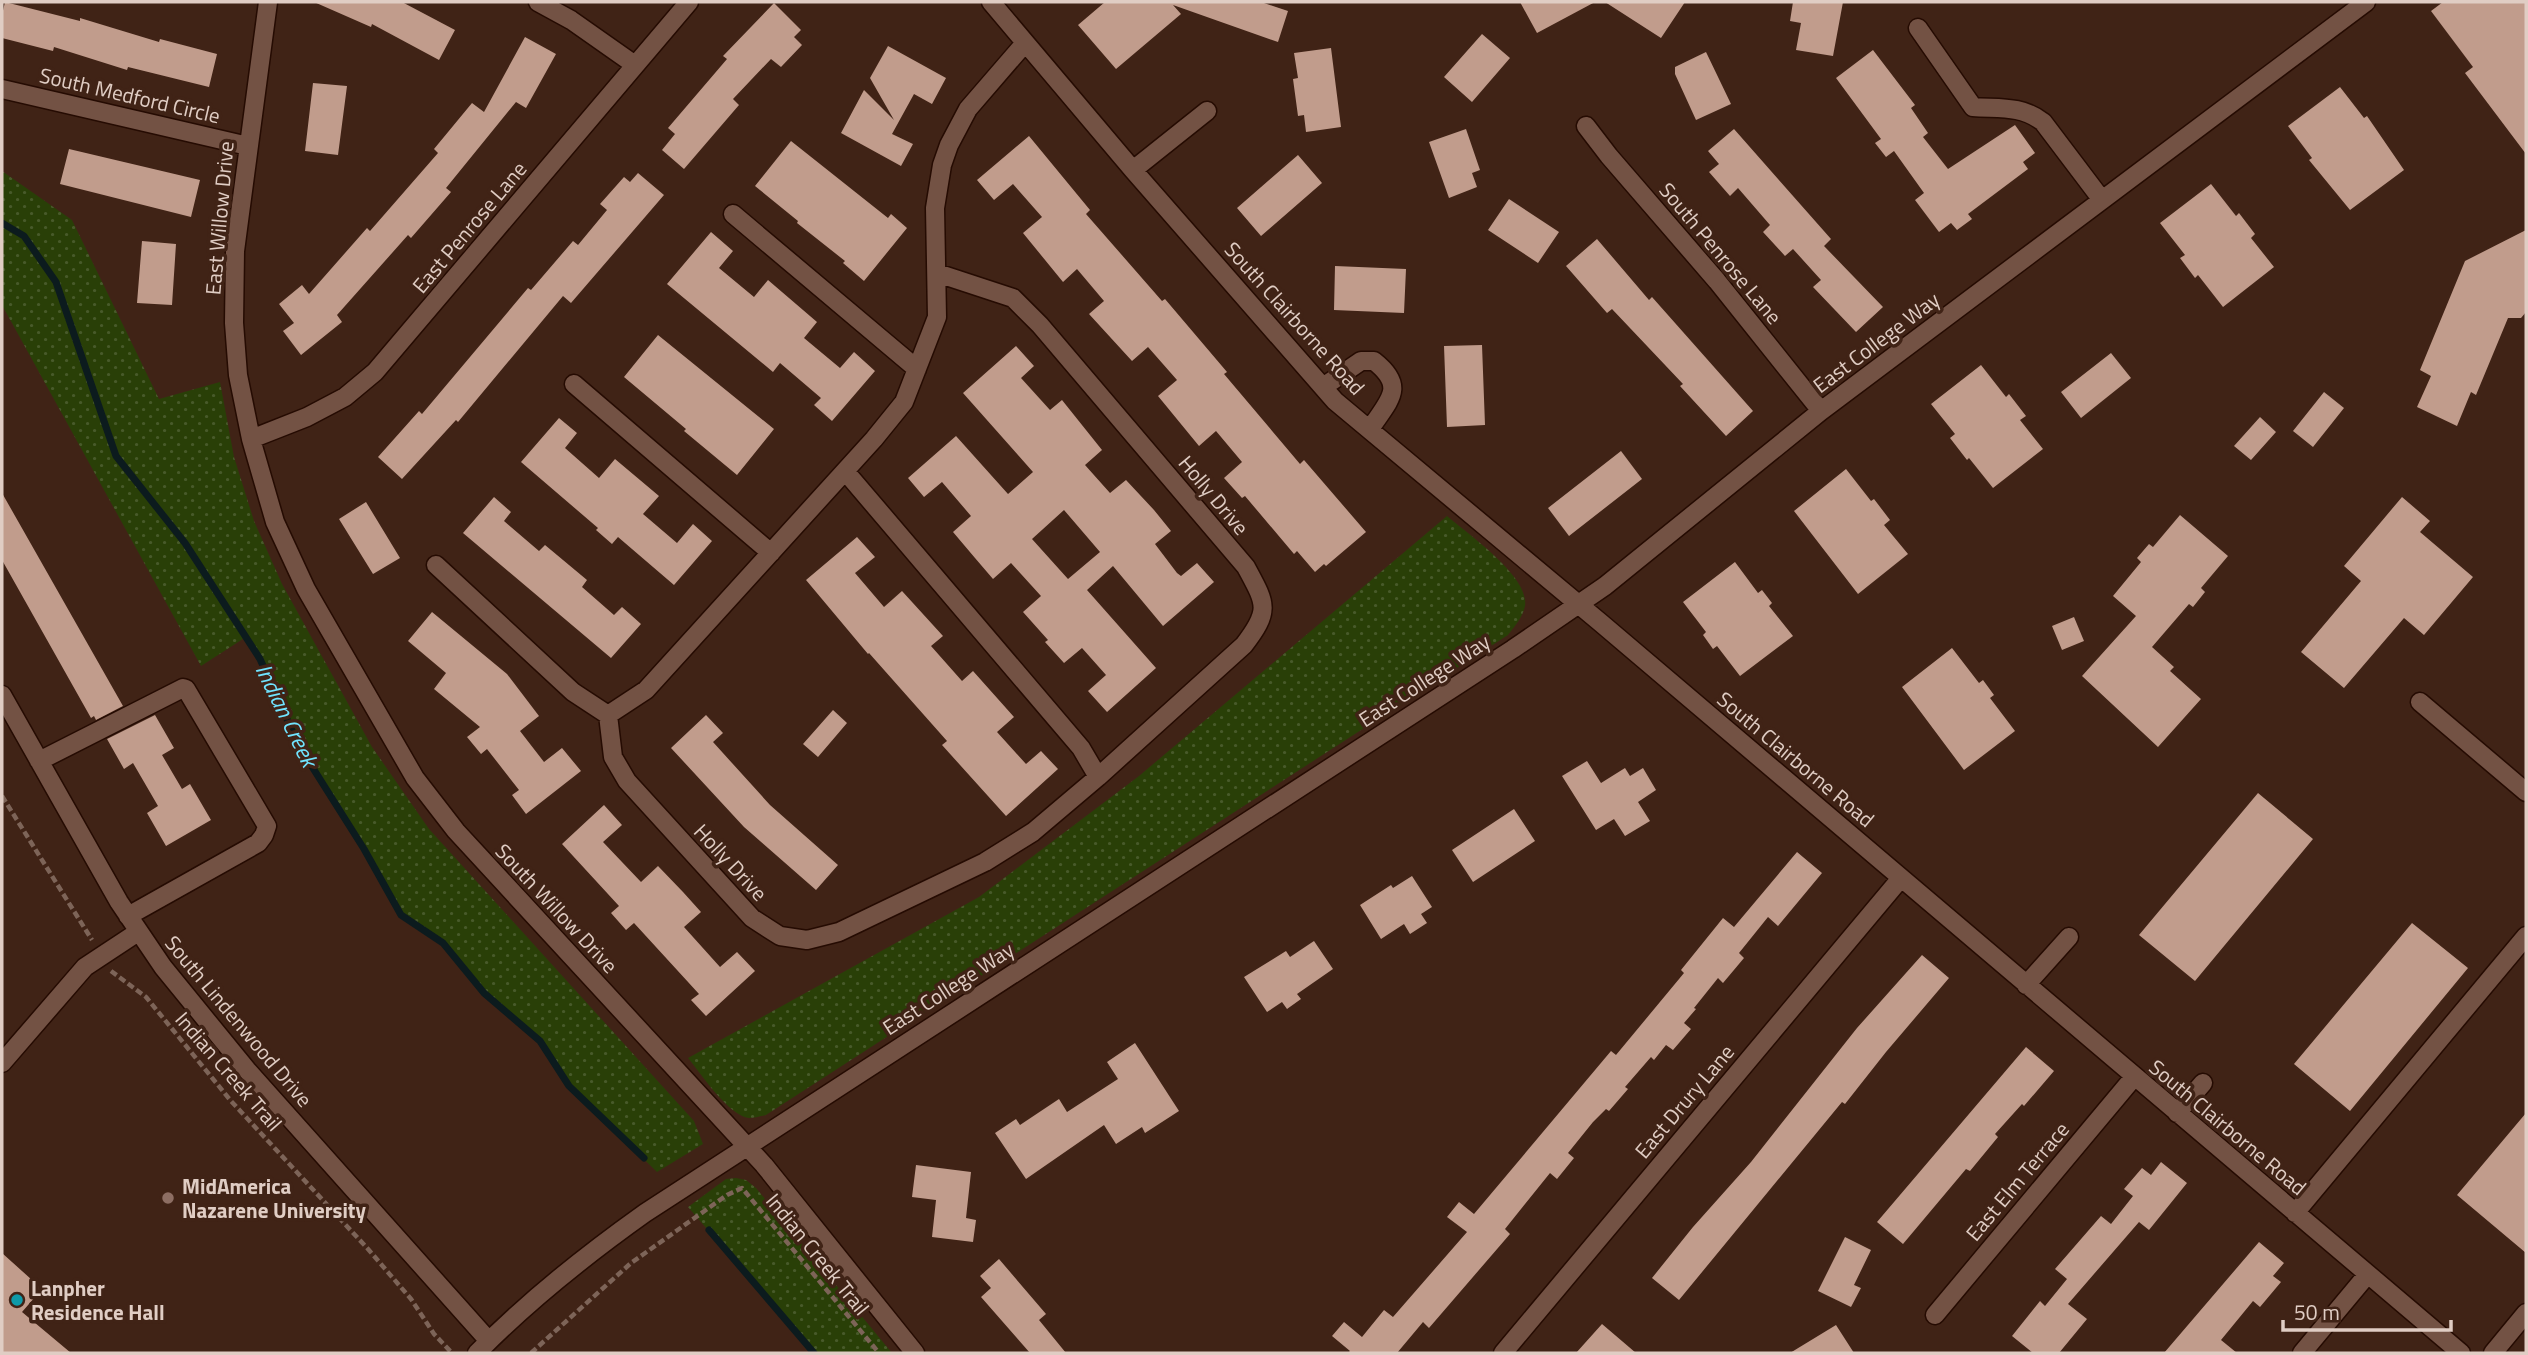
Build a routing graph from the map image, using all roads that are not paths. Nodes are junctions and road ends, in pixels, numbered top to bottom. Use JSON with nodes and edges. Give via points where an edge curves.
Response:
{"nodes":[{"id":1,"x":268,"y":2,"type":"edge"},
{"id":2,"x":538,"y":2,"type":"edge"},
{"id":3,"x":689,"y":2,"type":"edge"},
{"id":4,"x":991,"y":2,"type":"edge"},
{"id":5,"x":2366,"y":2,"type":"edge"},
{"id":6,"x":1917,"y":28,"type":"dead end"},
{"id":7,"x":1025,"y":43,"type":"junction"},
{"id":8,"x":635,"y":65,"type":"junction"},
{"id":9,"x":2,"y":89,"type":"edge"},
{"id":10,"x":1206,"y":111,"type":"dead end"},
{"id":11,"x":1586,"y":125,"type":"dead end"},
{"id":12,"x":248,"y":146,"type":"junction"},
{"id":13,"x":1133,"y":170,"type":"junction"},
{"id":14,"x":2102,"y":200,"type":"junction"},
{"id":15,"x":733,"y":214,"type":"dead end"},
{"id":16,"x":937,"y":273,"type":"junction"},
{"id":17,"x":917,"y":369,"type":"junction"},
{"id":18,"x":574,"y":384,"type":"dead end"},
{"id":19,"x":1323,"y":387,"type":"junction"},
{"id":20,"x":1821,"y":411,"type":"junction"},
{"id":21,"x":1370,"y":429,"type":"junction"},
{"id":22,"x":251,"y":439,"type":"junction"},
{"id":23,"x":845,"y":471,"type":"junction"},
{"id":24,"x":771,"y":553,"type":"junction"},
{"id":25,"x":436,"y":565,"type":"dead end"},
{"id":26,"x":1578,"y":605,"type":"junction"},
{"id":27,"x":2,"y":695,"type":"edge"},
{"id":28,"x":2420,"y":702,"type":"dead end"},
{"id":29,"x":608,"y":715,"type":"junction"},
{"id":30,"x":39,"y":761,"type":"junction"},
{"id":31,"x":1098,"y":777,"type":"junction"},
{"id":32,"x":2526,"y":792,"type":"edge"},
{"id":33,"x":1901,"y":878,"type":"junction"},
{"id":34,"x":128,"y":916,"type":"junction"},
{"id":35,"x":138,"y":932,"type":"junction"},
{"id":36,"x":2526,"y":936,"type":"edge"},
{"id":37,"x":2069,"y":937,"type":"dead end"},
{"id":38,"x":2026,"y":985,"type":"junction"},
{"id":39,"x":2,"y":1063,"type":"edge"},
{"id":40,"x":2134,"y":1077,"type":"junction"},
{"id":41,"x":2203,"y":1083,"type":"dead end"},
{"id":42,"x":2177,"y":1113,"type":"junction"},
{"id":43,"x":747,"y":1147,"type":"junction"},
{"id":44,"x":2295,"y":1213,"type":"junction"},
{"id":45,"x":2368,"y":1275,"type":"junction"},
{"id":46,"x":2526,"y":1313,"type":"edge"},
{"id":47,"x":1935,"y":1315,"type":"dead end"},
{"id":48,"x":483,"y":1347,"type":"edge"},
{"id":49,"x":915,"y":1353,"type":"edge"},
{"id":50,"x":1503,"y":1353,"type":"edge"},
{"id":51,"x":2302,"y":1353,"type":"edge"},
{"id":52,"x":2460,"y":1353,"type":"edge"},
{"id":53,"x":2493,"y":1353,"type":"edge"}],
"edges":[{"from":1,"to":12,"type":"street","name":"East Willow Drive"},
{"from":2,"to":8,"type":"street"},
{"from":3,"to":8,"type":"street","name":"East Penrose Lane"},
{"from":4,"to":7,"type":"street","name":"South Clairborne Road"},
{"from":5,"to":14,"type":"street","name":"East College Way"},
{"from":6,"to":14,"type":"street","via":[[1973,107],[2008,107],[2032,114]]},
{"from":7,"to":13,"type":"street","name":"South Clairborne Road"},
{"from":7,"to":16,"type":"street","via":[[968,109],[949,145],[935,208]]},
{"from":8,"to":22,"type":"street","name":"East Penrose Lane","via":[[375,372],[345,397]]},
{"from":9,"to":12,"type":"street","name":"South Medford Circle"},
{"from":10,"to":13,"type":"street"},
{"from":11,"to":20,"type":"street","name":"South Penrose Lane"},
{"from":12,"to":22,"type":"street","name":"East Willow Drive","via":[[235,251],[234,323],[238,375]]},
{"from":13,"to":19,"type":"street","name":"South Clairborne Road"},
{"from":14,"to":20,"type":"street","name":"East College Way"},
{"from":15,"to":17,"type":"street"},
{"from":16,"to":17,"type":"street","via":[[937,317]]},
{"from":16,"to":31,"type":"street","name":"Holly Drive","via":[[1013,298],[1040,325],[1246,568],[1263,599],[1259,625],[1244,645]]},
{"from":17,"to":23,"type":"street","via":[[904,402]]},
{"from":18,"to":24,"type":"street"},
{"from":19,"to":21,"type":"street","name":"South Clairborne Road"},
{"from":19,"to":21,"type":"street","via":[[1361,361],[1374,361],[1388,372],[1394,386]]},
{"from":20,"to":26,"type":"street","name":"East College Way"},
{"from":21,"to":26,"type":"street","name":"South Clairborne Road"},
{"from":22,"to":43,"type":"street","name":"South Willow Drive","via":[[275,522],[306,589],[415,778],[456,831]]},
{"from":23,"to":24,"type":"street"},
{"from":23,"to":31,"type":"street","via":[[1081,748]]},
{"from":24,"to":29,"type":"street","via":[[646,690]]},
{"from":25,"to":29,"type":"street","via":[[573,692]]},
{"from":26,"to":33,"type":"street","name":"South Clairborne Road"},
{"from":26,"to":43,"type":"street","name":"East College Way"},
{"from":27,"to":30,"type":"street","name":"South Lindenwood Drive"},
{"from":28,"to":32,"type":"street"},
{"from":29,"to":31,"type":"street","name":"Holly Drive","via":[[613,757],[626,781],[752,918],[780,936],[807,940],[839,932],[985,862],[1033,832]]},
{"from":30,"to":34,"type":"street","name":"South Lindenwood Drive"},
{"from":30,"to":34,"type":"street","via":[[183,688],[267,826],[258,843]]},
{"from":33,"to":38,"type":"street","name":"South Clairborne Road"},
{"from":33,"to":50,"type":"street","name":"East Drury Lane"},
{"from":34,"to":35,"type":"street","name":"South Lindenwood Drive"},
{"from":35,"to":39,"type":"street","via":[[85,967]]},
{"from":35,"to":48,"type":"street","name":"South Lindenwood Drive","via":[[202,1018]]},
{"from":36,"to":44,"type":"street"},
{"from":37,"to":38,"type":"street"},
{"from":38,"to":40,"type":"street","name":"South Clairborne Road"},
{"from":40,"to":42,"type":"street","name":"South Clairborne Road"},
{"from":40,"to":47,"type":"street","name":"East Elm Terrace"},
{"from":41,"to":42,"type":"street"},
{"from":42,"to":44,"type":"street","name":"South Clairborne Road"},
{"from":43,"to":48,"type":"street","name":"East College Way","via":[[603,1243],[526,1305]]},
{"from":43,"to":49,"type":"street","name":"South Willow Drive"},
{"from":44,"to":45,"type":"street","name":"South Clairborne Road"},
{"from":45,"to":51,"type":"street"},
{"from":45,"to":52,"type":"street","name":"South Clairborne Road"},
{"from":46,"to":53,"type":"street"}]}
